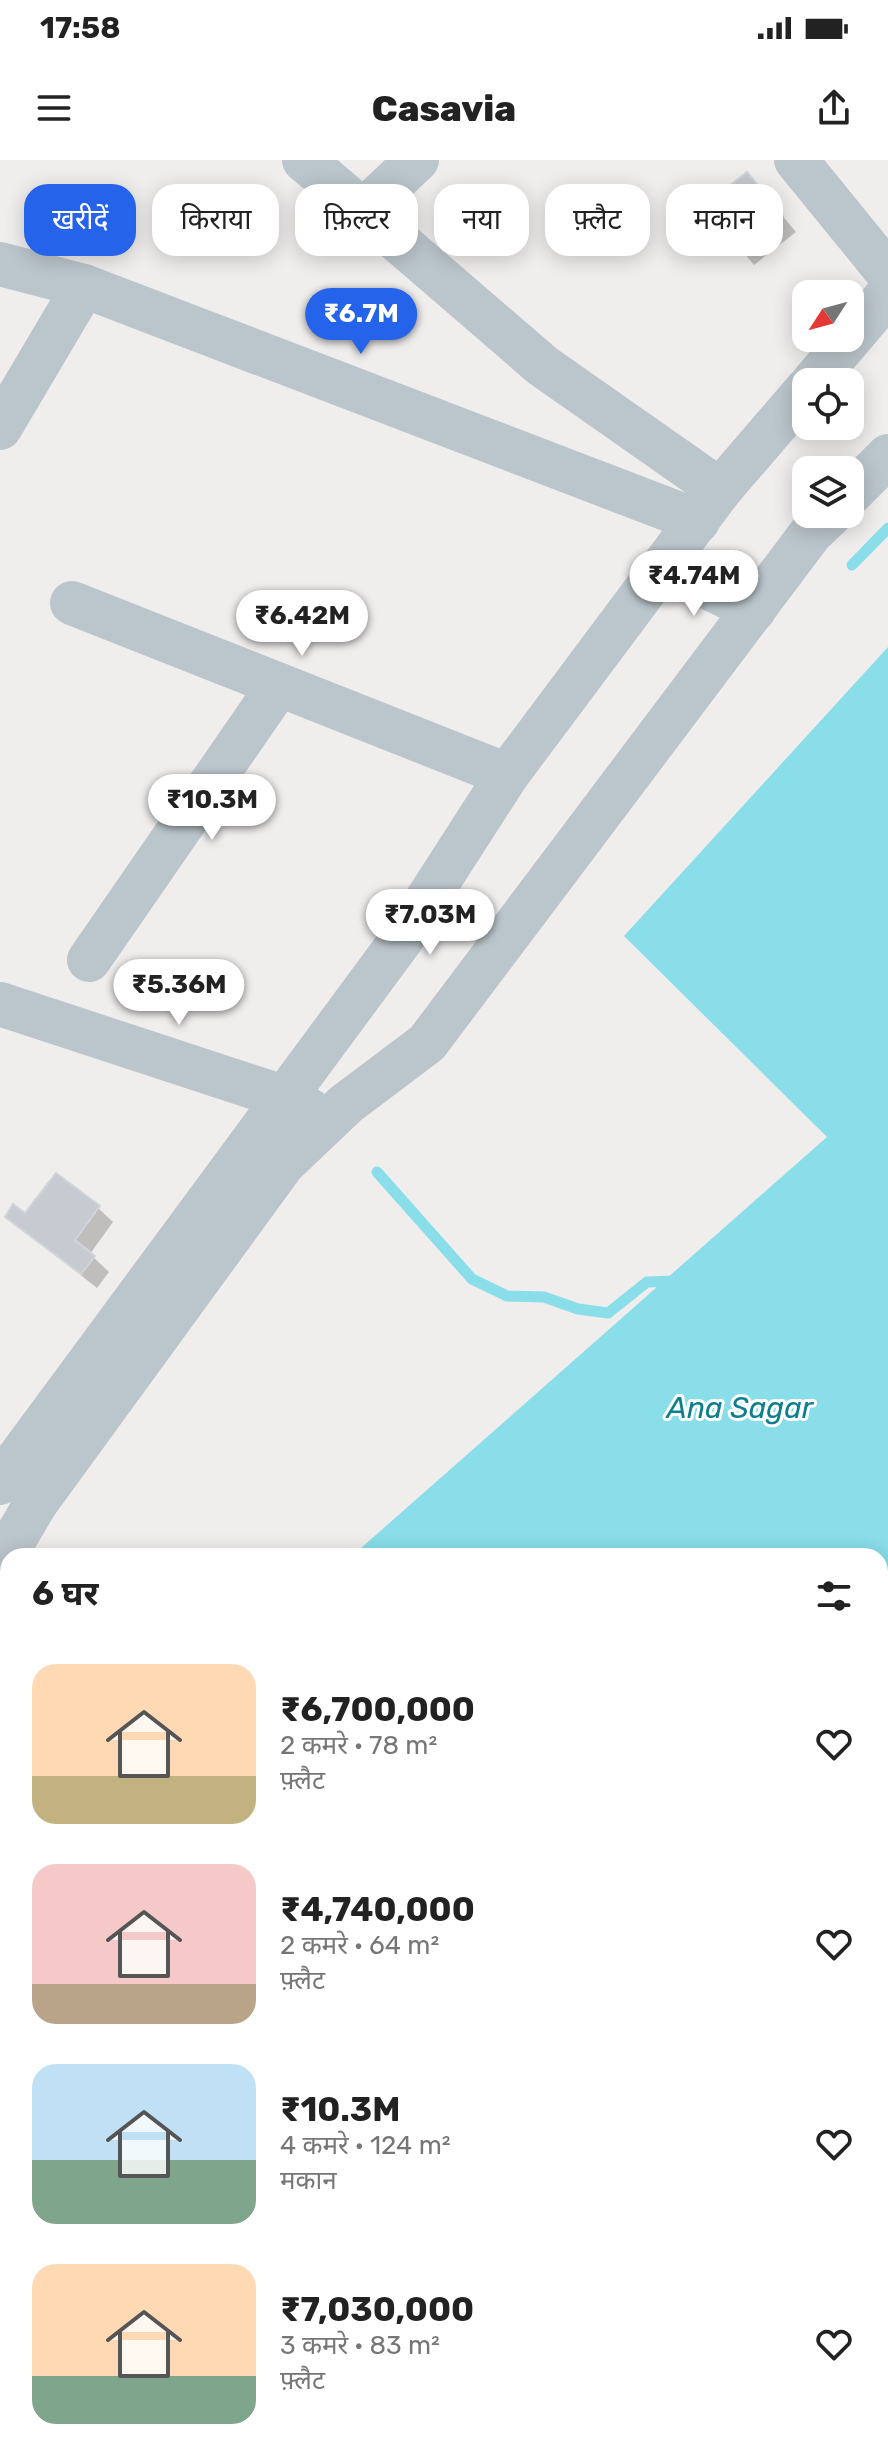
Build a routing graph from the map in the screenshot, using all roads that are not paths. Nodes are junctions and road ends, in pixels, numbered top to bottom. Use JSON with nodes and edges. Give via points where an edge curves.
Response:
{"nodes":[{"id":1,"x":304,"y":160,"type":"edge"},
{"id":2,"x":417,"y":160,"type":"edge"},
{"id":3,"x":796,"y":160,"type":"edge"},
{"id":4,"x":333,"y":184,"type":"edge"},
{"id":5,"x":392,"y":184,"type":"edge"},
{"id":6,"x":417,"y":256,"type":"edge"},
{"id":7,"x":0,"y":264,"type":"edge"},
{"id":8,"x":888,"y":273,"type":"edge"},
{"id":9,"x":84,"y":286,"type":"junction"},
{"id":10,"x":888,"y":294,"type":"edge"},
{"id":11,"x":825,"y":368,"type":"edge"},
{"id":12,"x":792,"y":407,"type":"edge"},
{"id":13,"x":0,"y":428,"type":"edge"},
{"id":14,"x":888,"y":456,"type":"edge"},
{"id":15,"x":864,"y":480,"type":"edge"},
{"id":16,"x":709,"y":505,"type":"junction"},
{"id":17,"x":816,"y":528,"type":"edge"},
{"id":18,"x":664,"y":566,"type":"junction"},
{"id":19,"x":72,"y":603,"type":"dead end"},
{"id":20,"x":754,"y":610,"type":"junction"},
{"id":21,"x":279,"y":685,"type":"junction"},
{"id":22,"x":507,"y":775,"type":"junction"},
{"id":23,"x":89,"y":960,"type":"dead end"},
{"id":24,"x":0,"y":1004,"type":"edge"},
{"id":25,"x":283,"y":1097,"type":"junction"},
{"id":26,"x":329,"y":1120,"type":"junction"},
{"id":27,"x":12,"y":1490,"type":"edge"},
{"id":28,"x":3,"y":1548,"type":"edge"}],
"edges":[{"from":1,"to":4,"type":"street"},
{"from":2,"to":5,"type":"street"},
{"from":3,"to":8,"type":"street"},
{"from":6,"to":16,"type":"street"},
{"from":7,"to":9,"type":"street"},
{"from":9,"to":13,"type":"street"},
{"from":9,"to":16,"type":"street"},
{"from":10,"to":11,"type":"street"},
{"from":12,"to":16,"type":"street"},
{"from":14,"to":15,"type":"street"},
{"from":16,"to":18,"type":"street"},
{"from":17,"to":20,"type":"street"},
{"from":18,"to":20,"type":"street"},
{"from":18,"to":22,"type":"street"},
{"from":19,"to":21,"type":"street"},
{"from":20,"to":26,"type":"street","via":[[427,1043]]},
{"from":21,"to":22,"type":"street"},
{"from":21,"to":23,"type":"street"},
{"from":22,"to":25,"type":"street","via":[[401,940]]},
{"from":24,"to":25,"type":"street"},
{"from":25,"to":26,"type":"street"},
{"from":25,"to":27,"type":"street"},
{"from":26,"to":27,"type":"street","via":[[283,1164]]},
{"from":27,"to":28,"type":"street"}]}
